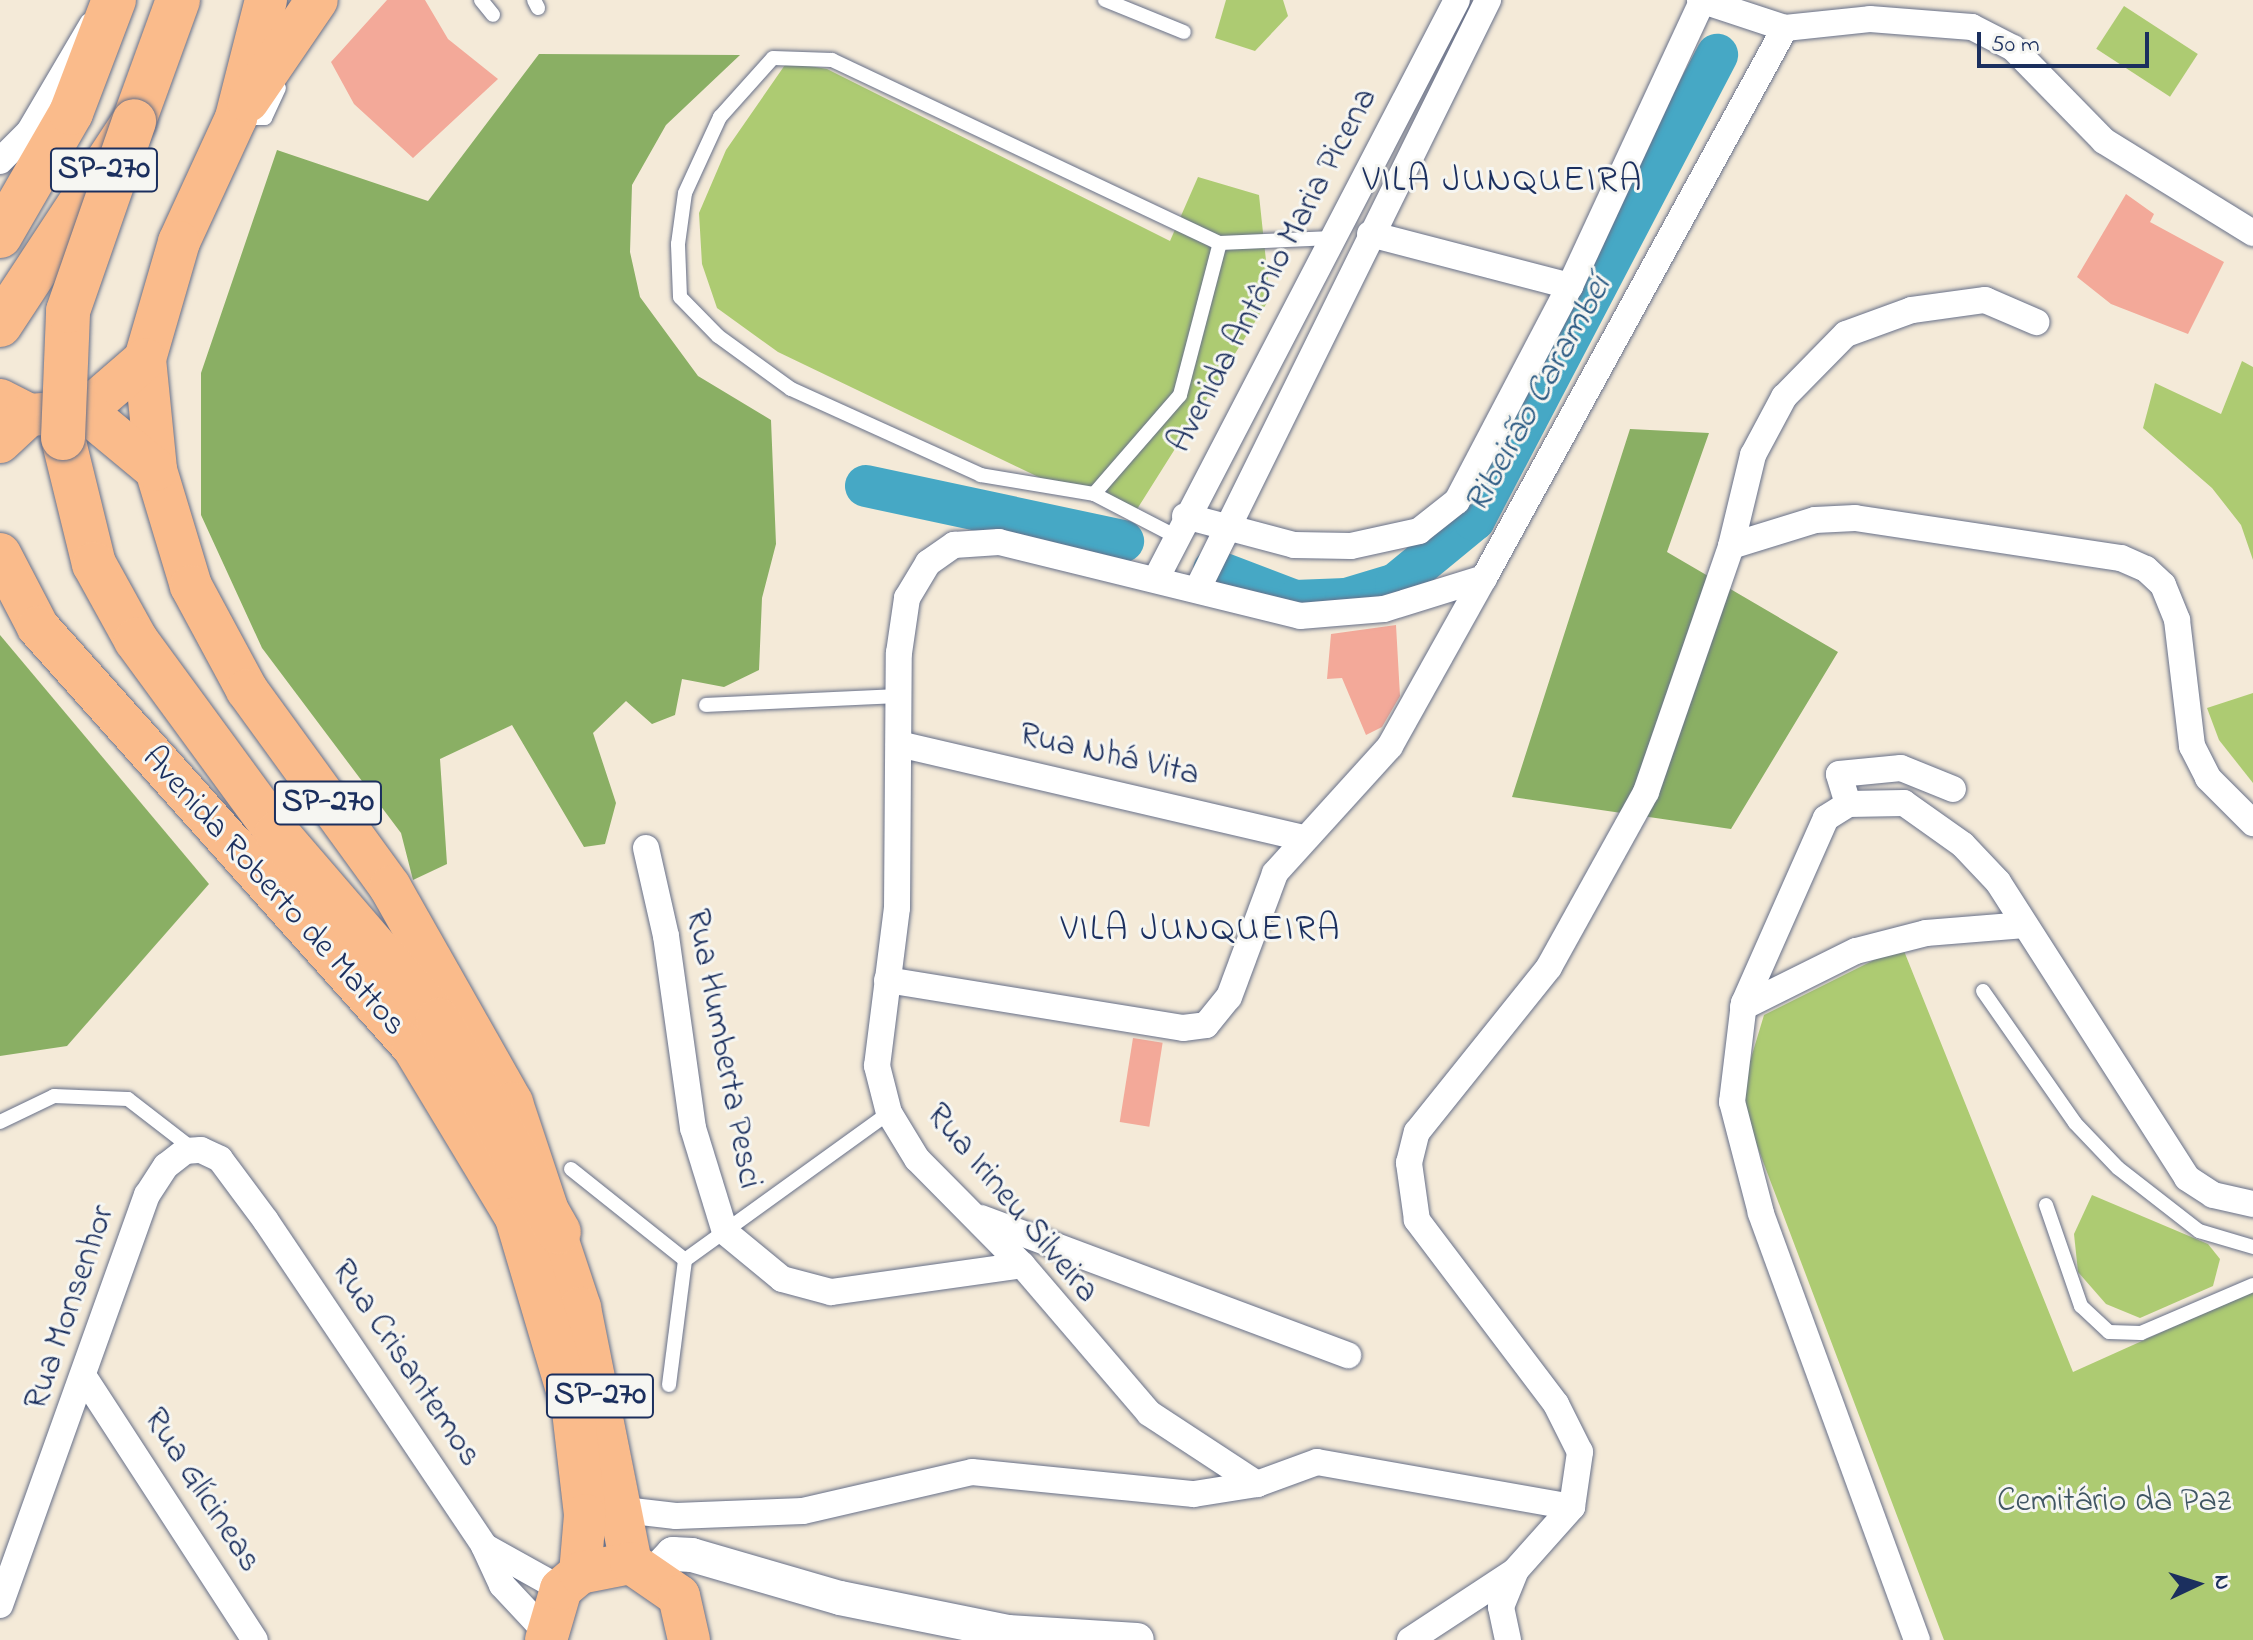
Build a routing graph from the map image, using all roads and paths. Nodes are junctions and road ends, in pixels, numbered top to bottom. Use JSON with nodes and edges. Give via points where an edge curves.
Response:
{"nodes":[{"id":1,"x":112,"y":0,"type":"edge"},
{"id":2,"x":178,"y":0,"type":"edge"},
{"id":3,"x":266,"y":0,"type":"edge"},
{"id":4,"x":317,"y":0,"type":"edge"},
{"id":5,"x":334,"y":0,"type":"edge"},
{"id":6,"x":481,"y":0,"type":"edge"},
{"id":7,"x":1105,"y":0,"type":"edge"},
{"id":8,"x":1457,"y":0,"type":"edge"},
{"id":9,"x":1488,"y":0,"type":"edge"},
{"id":10,"x":1701,"y":1,"type":"edge"},
{"id":11,"x":493,"y":15,"type":"dead end"},
{"id":12,"x":1785,"y":28,"type":"junction"},
{"id":13,"x":1184,"y":32,"type":"dead end"},
{"id":14,"x":236,"y":118,"type":"junction"},
{"id":15,"x":134,"y":121,"type":"junction"},
{"id":16,"x":0,"y":161,"type":"edge"},
{"id":17,"x":2253,"y":233,"type":"edge"},
{"id":18,"x":1370,"y":234,"type":"junction"},
{"id":19,"x":0,"y":236,"type":"edge"},
{"id":20,"x":1332,"y":238,"type":"junction"},
{"id":21,"x":1220,"y":243,"type":"junction"},
{"id":22,"x":1570,"y":286,"type":"junction"},
{"id":23,"x":2036,"y":322,"type":"dead end"},
{"id":24,"x":0,"y":325,"type":"edge"},
{"id":25,"x":145,"y":359,"type":"junction"},
{"id":26,"x":35,"y":421,"type":"edge"},
{"id":27,"x":156,"y":470,"type":"junction"},
{"id":28,"x":1094,"y":494,"type":"junction"},
{"id":29,"x":1224,"y":523,"type":"junction"},
{"id":30,"x":1180,"y":526,"type":"junction"},
{"id":31,"x":1731,"y":546,"type":"junction"},
{"id":32,"x":0,"y":554,"type":"edge"},
{"id":33,"x":1157,"y":577,"type":"junction"},
{"id":34,"x":1484,"y":578,"type":"junction"},
{"id":35,"x":1198,"y":588,"type":"junction"},
{"id":36,"x":897,"y":696,"type":"junction"},
{"id":37,"x":706,"y":705,"type":"dead end"},
{"id":38,"x":899,"y":744,"type":"junction"},
{"id":39,"x":1953,"y":789,"type":"dead end"},
{"id":40,"x":1848,"y":804,"type":"junction"},
{"id":41,"x":2253,"y":823,"type":"edge"},
{"id":42,"x":1302,"y":838,"type":"junction"},
{"id":43,"x":646,"y":848,"type":"dead end"},
{"id":44,"x":2025,"y":925,"type":"junction"},
{"id":45,"x":887,"y":980,"type":"junction"},
{"id":46,"x":1983,"y":991,"type":"dead end"},
{"id":47,"x":1743,"y":1007,"type":"junction"},
{"id":48,"x":889,"y":1113,"type":"junction"},
{"id":49,"x":0,"y":1122,"type":"edge"},
{"id":50,"x":195,"y":1150,"type":"junction"},
{"id":51,"x":571,"y":1169,"type":"dead end"},
{"id":52,"x":2253,"y":1204,"type":"edge"},
{"id":53,"x":2046,"y":1205,"type":"dead end"},
{"id":54,"x":977,"y":1217,"type":"junction"},
{"id":55,"x":559,"y":1232,"type":"junction"},
{"id":56,"x":725,"y":1232,"type":"junction"},
{"id":57,"x":2253,"y":1247,"type":"edge"},
{"id":58,"x":685,"y":1260,"type":"junction"},
{"id":59,"x":1022,"y":1265,"type":"junction"},
{"id":60,"x":2253,"y":1285,"type":"edge"},
{"id":61,"x":1348,"y":1355,"type":"dead end"},
{"id":62,"x":86,"y":1380,"type":"junction"},
{"id":63,"x":669,"y":1385,"type":"dead end"},
{"id":64,"x":1257,"y":1484,"type":"junction"},
{"id":65,"x":1572,"y":1507,"type":"junction"},
{"id":66,"x":624,"y":1510,"type":"junction"},
{"id":67,"x":484,"y":1546,"type":"junction"},
{"id":68,"x":643,"y":1568,"type":"junction"},
{"id":69,"x":749,"y":1571,"type":"junction"},
{"id":70,"x":1515,"y":1571,"type":"junction"},
{"id":71,"x":570,"y":1581,"type":"junction"},
{"id":72,"x":0,"y":1605,"type":"edge"},
{"id":73,"x":688,"y":1626,"type":"edge"},
{"id":74,"x":545,"y":1636,"type":"edge"},
{"id":75,"x":1088,"y":1638,"type":"edge"},
{"id":76,"x":255,"y":1640,"type":"edge"},
{"id":77,"x":1137,"y":1640,"type":"edge"},
{"id":78,"x":1410,"y":1640,"type":"edge"},
{"id":79,"x":1508,"y":1640,"type":"edge"},
{"id":80,"x":1917,"y":1640,"type":"edge"}],
"edges":[{"from":1,"to":16,"type":"street","via":[[71,52],[29,132]]},
{"from":1,"to":19,"type":"highway","number":"SP-270","via":[[71,113]]},
{"from":2,"to":15,"type":"highway","number":"SP-270"},
{"from":3,"to":14,"type":"main road","name":"Avenida Roberto de Mattos","number":"SP-270"},
{"from":4,"to":14,"type":"main road","number":"SP-270"},
{"from":5,"to":14,"type":"lane","via":[[304,37],[265,118]]},
{"from":6,"to":11,"type":"lane"},
{"from":7,"to":13,"type":"lane"},
{"from":8,"to":20,"type":"street","name":"Avenida Antônio Maria Picena"},
{"from":9,"to":18,"type":"street","name":"Avenida Antônio Maria Picena"},
{"from":10,"to":12,"type":"street"},
{"from":10,"to":22,"type":"street"},
{"from":12,"to":17,"type":"street","via":[[1870,19],[1972,27],[2013,48],[2126,157]]},
{"from":12,"to":34,"type":"street"},
{"from":14,"to":25,"type":"main road","name":"Avenida Roberto de Mattos","number":"SP-270","via":[[179,242]]},
{"from":15,"to":24,"type":"highway","number":"SP-270","bridge":true},
{"from":15,"to":26,"type":"highway","bridge":true},
{"from":18,"to":22,"type":"street"},
{"from":18,"to":29,"type":"street","name":"Avenida Antônio Maria Picena"},
{"from":20,"to":21,"type":"lane"},
{"from":20,"to":30,"type":"street","name":"Avenida Antônio Maria Picena"},
{"from":21,"to":28,"type":"lane","via":[[1180,395]]},
{"from":21,"to":28,"type":"lane","via":[[832,60],[773,58],[720,117],[685,193],[678,244],[680,297],[718,336],[791,389],[981,475]]},
{"from":22,"to":29,"type":"street","via":[[1473,478],[1419,531],[1387,543],[1294,545]]},
{"from":23,"to":31,"type":"street","via":[[2004,303],[1975,300],[1912,310],[1846,334],[1784,397],[1753,455]]},
{"from":25,"to":26,"type":"main road"},
{"from":25,"to":27,"type":"main road","name":"Avenida Roberto de Mattos","number":"SP-270"},
{"from":26,"to":27,"type":"main road"},
{"from":26,"to":55,"type":"highway","via":[[94,564],[136,640],[277,833],[438,1020]]},
{"from":27,"to":55,"type":"main road","name":"Avenida Roberto de Mattos","number":"SP-270","via":[[191,586],[247,690],[390,887],[479,1035]]},
{"from":28,"to":30,"type":"lane"},
{"from":29,"to":30,"type":"street"},
{"from":29,"to":35,"type":"street","name":"Avenida Antônio Maria Picena"},
{"from":30,"to":33,"type":"street","name":"Avenida Antônio Maria Picena"},
{"from":31,"to":41,"type":"street","via":[[1815,520],[1855,518],[2121,558],[2146,569],[2163,585],[2177,620],[2192,746],[2208,778]]},
{"from":31,"to":65,"type":"street","via":[[1646,792],[1549,967],[1443,1096],[1411,1147],[1417,1220],[1570,1427],[1580,1452]]},
{"from":32,"to":71,"type":"main road","name":"Avenida Roberto de Mattos","number":"SP-270","via":[[38,627],[413,1047],[516,1218],[573,1411],[585,1515]]},
{"from":33,"to":35,"type":"street","name":"Rua Irineu Silveira"},
{"from":33,"to":36,"type":"street","name":"Rua Irineu Silveira","via":[[999,542],[954,545],[928,563],[907,598]]},
{"from":34,"to":35,"type":"street","name":"Rua Irineu Silveira","via":[[1340,617],[1300,616]]},
{"from":34,"to":42,"type":"street","via":[[1390,746]]},
{"from":36,"to":37,"type":"lane"},
{"from":36,"to":38,"type":"street","name":"Rua Irineu Silveira"},
{"from":38,"to":42,"type":"street","name":"Rua Nhá Vita"},
{"from":38,"to":45,"type":"street","name":"Rua Irineu Silveira","via":[[897,908]]},
{"from":39,"to":40,"type":"street","via":[[1901,768],[1839,774]]},
{"from":40,"to":44,"type":"street","via":[[1904,803],[1930,816],[1998,882]]},
{"from":40,"to":47,"type":"street","via":[[1826,818]]},
{"from":42,"to":45,"type":"street","via":[[1275,873],[1229,997],[1206,1025],[1183,1028]]},
{"from":43,"to":56,"type":"street","name":"Rua Humberta Pesci","via":[[666,936],[693,1128]]},
{"from":44,"to":47,"type":"street","via":[[1926,933],[1856,951]]},
{"from":44,"to":52,"type":"street","via":[[2187,1178],[2213,1195]]},
{"from":45,"to":48,"type":"street","name":"Rua Irineu Silveira","via":[[877,1066]]},
{"from":46,"to":57,"type":"lane","via":[[2075,1123],[2129,1178],[2199,1231]]},
{"from":47,"to":80,"type":"street","via":[[1732,1057],[1739,1145]]},
{"from":48,"to":54,"type":"street","name":"Rua Irineu Silveira","via":[[917,1159]]},
{"from":48,"to":56,"type":"lane"},
{"from":49,"to":50,"type":"lane","via":[[54,1096],[128,1099]]},
{"from":50,"to":62,"type":"street","name":"Rua Monsenhor","via":[[166,1166],[147,1195]]},
{"from":50,"to":67,"type":"street","name":"Rua Crisantemos","via":[[220,1159],[266,1221]]},
{"from":51,"to":58,"type":"lane"},
{"from":53,"to":60,"type":"lane","via":[[2081,1306],[2109,1332],[2141,1333]]},
{"from":54,"to":59,"type":"street","name":"Rua Irineu Silveira"},
{"from":54,"to":61,"type":"street"},
{"from":55,"to":66,"type":"main road","number":"SP-270"},
{"from":56,"to":58,"type":"lane"},
{"from":56,"to":59,"type":"street","name":"Rua Humberta Pesci","via":[[782,1279],[831,1292]]},
{"from":58,"to":63,"type":"lane"},
{"from":59,"to":64,"type":"street","name":"Rua Irineu Silveira","via":[[1149,1413]]},
{"from":62,"to":72,"type":"street","name":"Rua Monsenhor"},
{"from":62,"to":76,"type":"street","name":"Rua Glícineas"},
{"from":64,"to":65,"type":"street","via":[[1317,1462]]},
{"from":64,"to":66,"type":"street","via":[[1194,1494],[972,1472],[803,1511],[676,1516]]},
{"from":65,"to":70,"type":"street"},
{"from":66,"to":68,"type":"main road","number":"SP-270"},
{"from":67,"to":71,"type":"street","name":"Rua Crisantemos"},
{"from":67,"to":74,"type":"street","name":"Rua Crisantemos","via":[[502,1585]]},
{"from":68,"to":69,"type":"street","via":[[673,1554]]},
{"from":68,"to":71,"type":"main road"},
{"from":68,"to":73,"type":"main road"},
{"from":69,"to":73,"type":"street","via":[[702,1585]]},
{"from":69,"to":75,"type":"street","via":[[1008,1632]]},
{"from":70,"to":78,"type":"street"},
{"from":70,"to":79,"type":"street","via":[[1501,1607]]},
{"from":71,"to":74,"type":"main road","name":"Avenida Roberto de Mattos"},
{"from":75,"to":77,"type":"street"}]}
